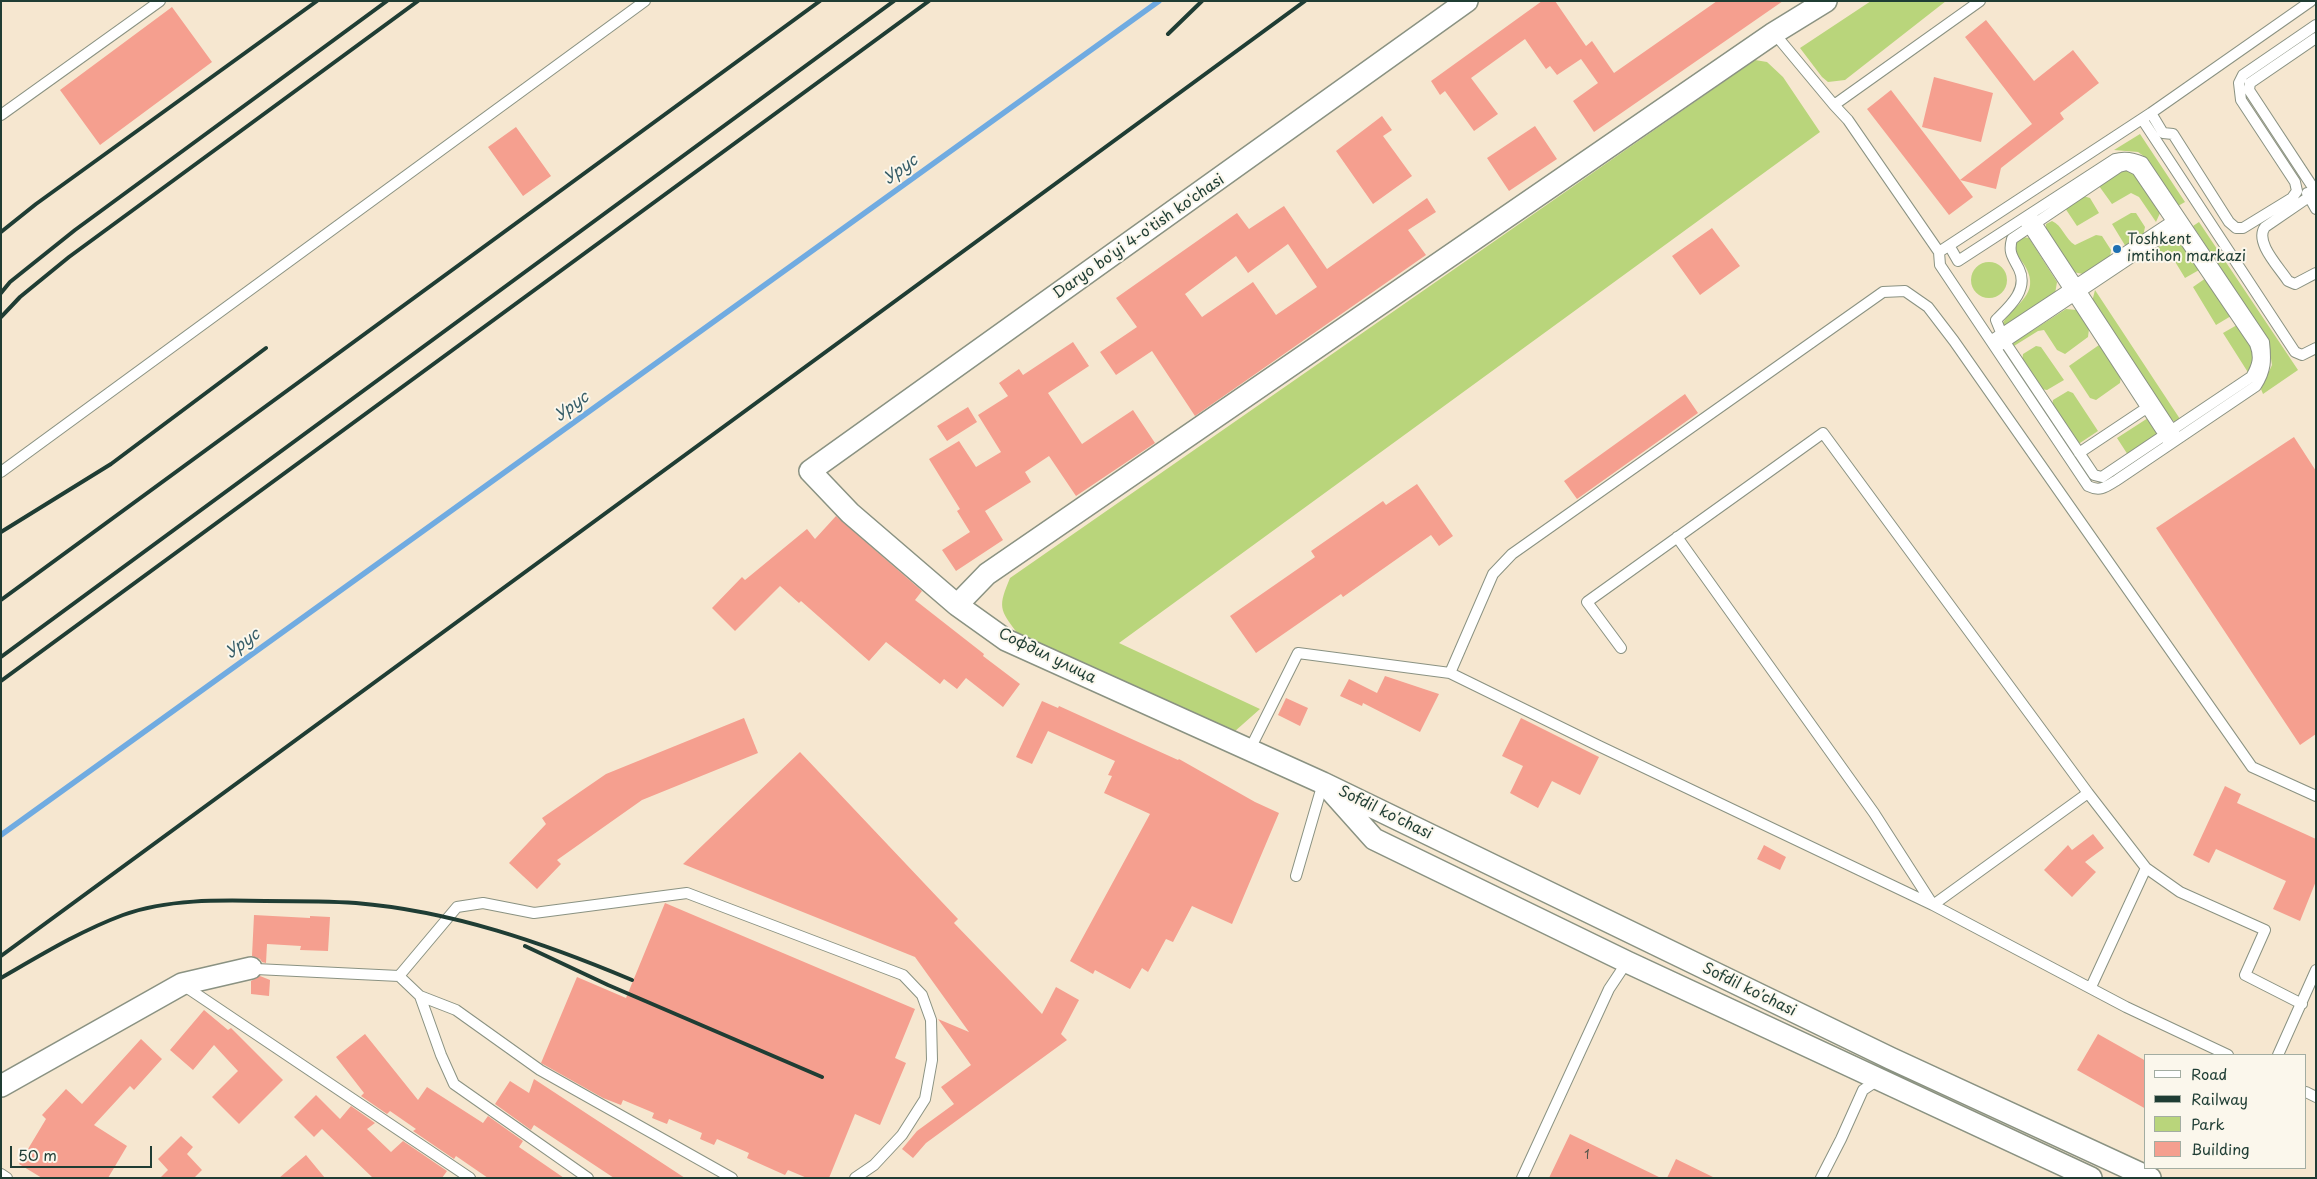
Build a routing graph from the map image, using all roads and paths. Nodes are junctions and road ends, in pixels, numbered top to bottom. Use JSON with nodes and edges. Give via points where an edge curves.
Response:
{"nodes":[{"id":1,"x":160,"y":1,"type":"edge"},
{"id":2,"x":645,"y":1,"type":"edge"},
{"id":3,"x":1467,"y":1,"type":"edge"},
{"id":4,"x":1826,"y":1,"type":"edge"},
{"id":5,"x":1980,"y":1,"type":"edge"},
{"id":6,"x":2311,"y":1,"type":"edge"},
{"id":7,"x":2316,"y":25,"type":"edge"},
{"id":8,"x":1774,"y":33,"type":"junction"},
{"id":9,"x":2316,"y":38,"type":"edge"},
{"id":10,"x":1834,"y":105,"type":"junction"},
{"id":11,"x":2151,"y":113,"type":"junction"},
{"id":12,"x":1,"y":115,"type":"edge"},
{"id":13,"x":2142,"y":120,"type":"junction"},
{"id":14,"x":2313,"y":189,"type":"edge"},
{"id":15,"x":2316,"y":209,"type":"edge"},
{"id":16,"x":2030,"y":221,"type":"junction"},
{"id":17,"x":2178,"y":222,"type":"junction"},
{"id":18,"x":1950,"y":247,"type":"junction"},
{"id":19,"x":1939,"y":252,"type":"junction"},
{"id":20,"x":2316,"y":273,"type":"edge"},
{"id":21,"x":2075,"y":291,"type":"junction"},
{"id":22,"x":1998,"y":342,"type":"junction"},
{"id":23,"x":2316,"y":348,"type":"edge"},
{"id":24,"x":2150,"y":405,"type":"junction"},
{"id":25,"x":2171,"y":437,"type":"junction"},
{"id":26,"x":2079,"y":453,"type":"junction"},
{"id":27,"x":810,"y":471,"type":"joint"},
{"id":28,"x":1,"y":472,"type":"edge"},
{"id":29,"x":1677,"y":537,"type":"junction"},
{"id":30,"x":957,"y":604,"type":"junction"},
{"id":31,"x":1621,"y":648,"type":"dead end"},
{"id":32,"x":1450,"y":672,"type":"junction"},
{"id":33,"x":1250,"y":749,"type":"junction"},
{"id":34,"x":1323,"y":783,"type":"junction"},
{"id":35,"x":2088,"y":793,"type":"junction"},
{"id":36,"x":2316,"y":796,"type":"edge"},
{"id":37,"x":2146,"y":868,"type":"junction"},
{"id":38,"x":1296,"y":876,"type":"dead end"},
{"id":39,"x":1933,"y":905,"type":"junction"},
{"id":40,"x":1639,"y":937,"type":"junction"},
{"id":41,"x":1627,"y":962,"type":"junction"},
{"id":42,"x":254,"y":968,"type":"joint"},
{"id":43,"x":2316,"y":970,"type":"edge"},
{"id":44,"x":399,"y":976,"type":"junction"},
{"id":45,"x":182,"y":984,"type":"junction"},
{"id":46,"x":2091,"y":988,"type":"junction"},
{"id":47,"x":420,"y":996,"type":"junction"},
{"id":48,"x":2302,"y":1004,"type":"junction"},
{"id":49,"x":2226,"y":1054,"type":"edge"},
{"id":50,"x":2278,"y":1054,"type":"edge"},
{"id":51,"x":1890,"y":1058,"type":"junction"},
{"id":52,"x":1879,"y":1079,"type":"junction"},
{"id":53,"x":1,"y":1086,"type":"edge"},
{"id":54,"x":1,"y":1174,"type":"edge"},
{"id":55,"x":7,"y":1178,"type":"edge"},
{"id":56,"x":470,"y":1178,"type":"edge"},
{"id":57,"x":588,"y":1178,"type":"edge"},
{"id":58,"x":732,"y":1178,"type":"edge"},
{"id":59,"x":855,"y":1178,"type":"edge"},
{"id":60,"x":1522,"y":1178,"type":"edge"},
{"id":61,"x":1821,"y":1178,"type":"edge"},
{"id":62,"x":2091,"y":1178,"type":"edge"},
{"id":63,"x":2150,"y":1178,"type":"edge"}],
"edges":[{"from":1,"to":12,"type":"lane"},
{"from":2,"to":28,"type":"lane"},
{"from":3,"to":27,"type":"street","name":"Daryo bo'yi 4-o'tish ko'chasi"},
{"from":4,"to":8,"type":"street"},
{"from":5,"to":10,"type":"lane"},
{"from":6,"to":11,"type":"lane"},
{"from":7,"to":11,"type":"lane","via":[[2243,75],[2239,83],[2241,100],[2295,182],[2297,191],[2292,198],[2243,228],[2236,228],[2229,222],[2174,134],[2163,134]]},
{"from":8,"to":10,"type":"lane"},
{"from":8,"to":30,"type":"street","via":[[987,574]]},
{"from":9,"to":14,"type":"lane","via":[[2260,74],[2250,83],[2249,90]]},
{"from":10,"to":19,"type":"lane","via":[[1848,120]]},
{"from":11,"to":13,"type":"lane"},
{"from":13,"to":18,"type":"lane"},
{"from":13,"to":23,"type":"lane","via":[[2295,352],[2302,355]]},
{"from":14,"to":15,"type":"lane"},
{"from":14,"to":20,"type":"lane","via":[[2265,226],[2262,241],[2288,281],[2295,284]]},
{"from":16,"to":17,"type":"lane","via":[[2121,157],[2143,162]]},
{"from":16,"to":18,"type":"lane","via":[[1958,261]]},
{"from":16,"to":21,"type":"lane"},
{"from":16,"to":22,"type":"lane","via":[[2012,239],[2009,249],[2022,280],[2016,299],[1996,320]]},
{"from":17,"to":21,"type":"lane"},
{"from":17,"to":25,"type":"lane","via":[[2255,344],[2258,365],[2251,377]]},
{"from":18,"to":19,"type":"lane"},
{"from":19,"to":22,"type":"lane","via":[[1940,265]]},
{"from":21,"to":22,"type":"lane"},
{"from":21,"to":24,"type":"lane"},
{"from":22,"to":25,"type":"lane","via":[[2088,486],[2102,489]]},
{"from":22,"to":26,"type":"lane"},
{"from":24,"to":25,"type":"lane"},
{"from":24,"to":26,"type":"lane"},
{"from":25,"to":26,"type":"lane","via":[[2102,478],[2094,476]]},
{"from":27,"to":30,"type":"street","name":"Софдил улица","via":[[850,514]]},
{"from":29,"to":31,"type":"lane","via":[[1587,602]]},
{"from":29,"to":35,"type":"lane","via":[[1823,433]]},
{"from":29,"to":39,"type":"lane","via":[[1874,813]]},
{"from":30,"to":33,"type":"street","name":"Софдил улица","via":[[1006,640]]},
{"from":32,"to":33,"type":"lane","via":[[1298,653]]},
{"from":32,"to":36,"type":"lane","via":[[1493,574],[1512,554],[1883,292],[1905,291],[1928,307],[1954,341],[2252,767]]},
{"from":32,"to":39,"type":"lane"},
{"from":33,"to":34,"type":"street","name":"Софдил улица"},
{"from":34,"to":38,"type":"lane"},
{"from":34,"to":40,"type":"street","name":"Sofdil ko'chasi"},
{"from":34,"to":41,"type":"street","name":"Sofdil ko'chasi","via":[[1374,839]]},
{"from":35,"to":37,"type":"lane"},
{"from":35,"to":39,"type":"lane"},
{"from":37,"to":46,"type":"lane"},
{"from":37,"to":48,"type":"lane","via":[[2180,892],[2265,930],[2245,974]]},
{"from":39,"to":46,"type":"lane"},
{"from":40,"to":41,"type":"street"},
{"from":40,"to":51,"type":"street","name":"Sofdil ko'chasi"},
{"from":41,"to":52,"type":"street","name":"Sofdil ko'chasi"},
{"from":41,"to":60,"type":"lane","via":[[1609,989]]},
{"from":42,"to":44,"type":"lane"},
{"from":42,"to":45,"type":"street"},
{"from":43,"to":48,"type":"lane"},
{"from":44,"to":47,"type":"lane"},
{"from":44,"to":59,"type":"lane","via":[[457,907],[483,902],[534,913],[687,893],[903,974],[922,995],[931,1020],[932,1060],[925,1098],[902,1135],[874,1165]]},
{"from":45,"to":53,"type":"street"},
{"from":45,"to":56,"type":"lane"},
{"from":46,"to":49,"type":"lane"},
{"from":47,"to":57,"type":"lane","via":[[454,1084]]},
{"from":47,"to":58,"type":"lane","via":[[456,1010],[540,1070]]},
{"from":48,"to":50,"type":"lane"},
{"from":51,"to":52,"type":"street"},
{"from":51,"to":63,"type":"street","name":"Sofdil ko'chasi"},
{"from":52,"to":61,"type":"lane","via":[[1864,1090]]},
{"from":52,"to":62,"type":"street","name":"Sofdil ko'chasi"},
{"from":54,"to":55,"type":"lane"}]}
